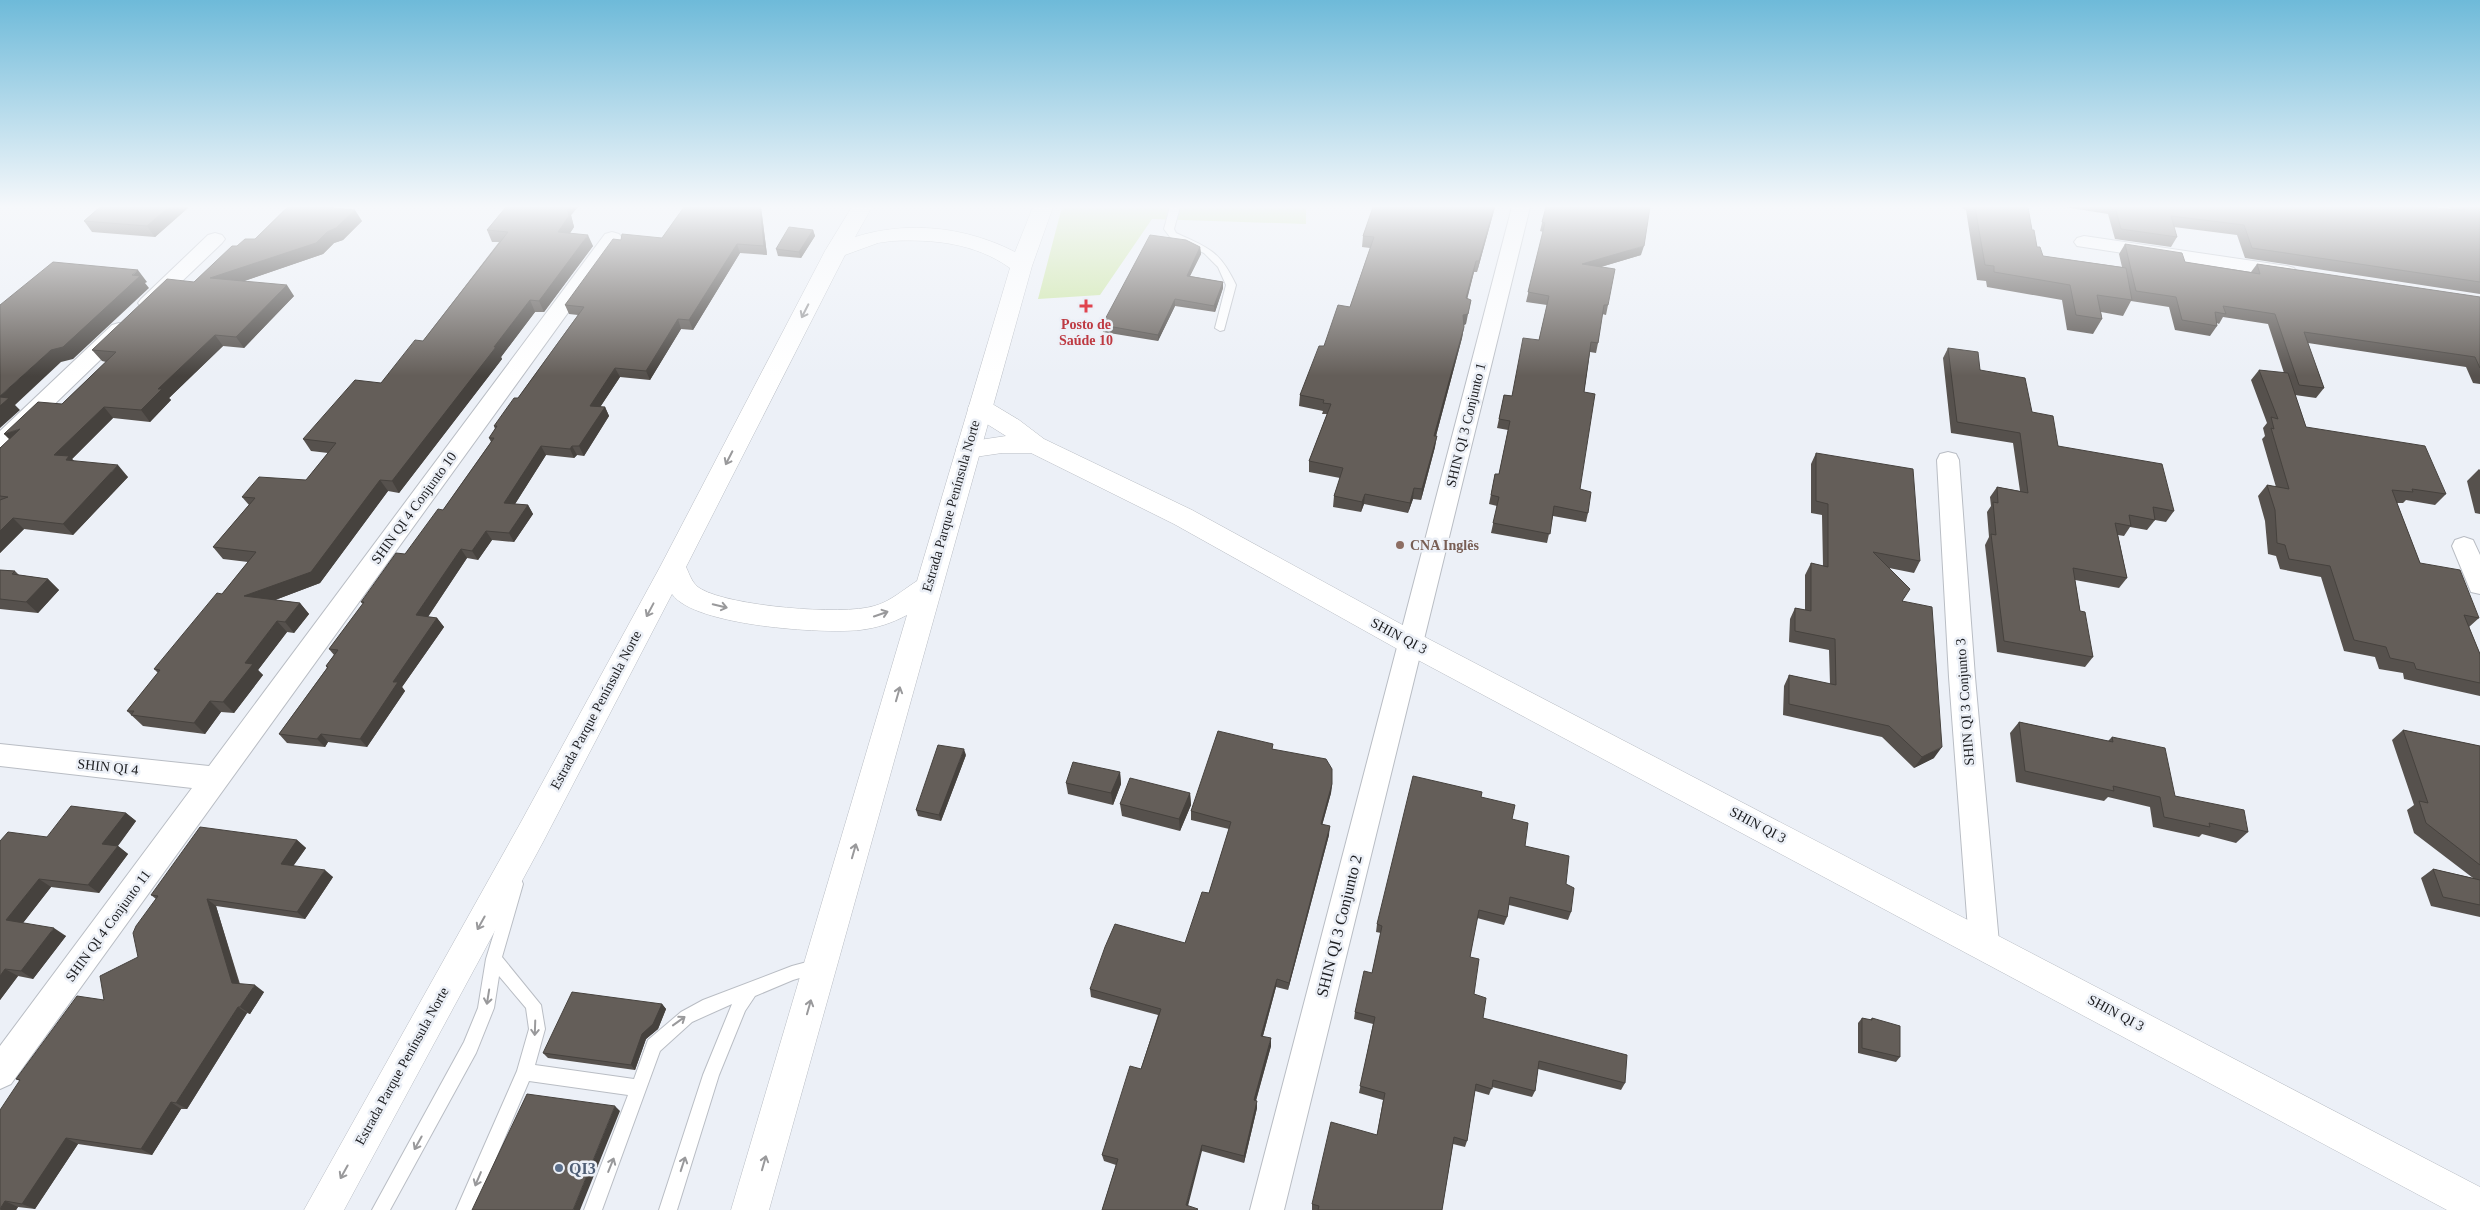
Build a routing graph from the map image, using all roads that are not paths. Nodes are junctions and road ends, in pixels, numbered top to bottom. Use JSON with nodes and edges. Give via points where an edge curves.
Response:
{"nodes":[{"id":1,"x":189,"y":263,"type":"edge"},
{"id":2,"x":593,"y":263,"type":"edge"},
{"id":3,"x":830,"y":263,"type":"edge"},
{"id":4,"x":1018,"y":263,"type":"edge"},
{"id":5,"x":1219,"y":263,"type":"edge"},
{"id":6,"x":1507,"y":263,"type":"edge"},
{"id":7,"x":2233,"y":263,"type":"edge"},
{"id":8,"x":1021,"y":266,"type":"joint"},
{"id":9,"x":2306,"y":274,"type":"edge"},
{"id":10,"x":1220,"y":328,"type":"dead end"},
{"id":11,"x":980,"y":408,"type":"junction"},
{"id":12,"x":0,"y":444,"type":"edge"},
{"id":13,"x":1035,"y":445,"type":"junction"},
{"id":14,"x":968,"y":449,"type":"junction"},
{"id":15,"x":1948,"y":460,"type":"dead end"},
{"id":16,"x":2464,"y":546,"type":"dead end"},
{"id":17,"x":673,"y":567,"type":"junction"},
{"id":18,"x":2480,"y":584,"type":"edge"},
{"id":19,"x":928,"y":587,"type":"junction"},
{"id":20,"x":1411,"y":643,"type":"junction"},
{"id":21,"x":0,"y":755,"type":"edge"},
{"id":22,"x":216,"y":779,"type":"junction"},
{"id":23,"x":532,"y":832,"type":"junction"},
{"id":24,"x":1984,"y":943,"type":"junction"},
{"id":25,"x":494,"y":959,"type":"junction"},
{"id":26,"x":821,"y":966,"type":"junction"},
{"id":27,"x":750,"y":991,"type":"junction"},
{"id":28,"x":525,"y":1072,"type":"junction"},
{"id":29,"x":0,"y":1073,"type":"edge"},
{"id":30,"x":640,"y":1088,"type":"junction"},
{"id":31,"x":2480,"y":1207,"type":"edge"},
{"id":32,"x":323,"y":1210,"type":"edge"},
{"id":33,"x":381,"y":1210,"type":"edge"},
{"id":34,"x":465,"y":1210,"type":"edge"},
{"id":35,"x":593,"y":1210,"type":"edge"},
{"id":36,"x":668,"y":1210,"type":"edge"},
{"id":37,"x":750,"y":1210,"type":"edge"},
{"id":38,"x":1267,"y":1210,"type":"edge"}],
"edges":[{"from":1,"to":12,"type":"street"},
{"from":2,"to":22,"type":"street","name":"SHIN QI 4 Conjunto 10"},
{"from":3,"to":17,"type":"main road","name":"Estrada Parque Península Norte","one_way":true},
{"from":4,"to":8,"type":"main road"},
{"from":5,"to":10,"type":"lane","via":[[1230,285]]},
{"from":6,"to":20,"type":"street","name":"SHIN QI 3 Conjunto 1"},
{"from":7,"to":9,"type":"street"},
{"from":8,"to":11,"type":"main road","name":"Estrada Parque Península Norte"},
{"from":11,"to":13,"type":"main road","name":"SHIN QI 3"},
{"from":11,"to":14,"type":"main road","name":"Estrada Parque Península Norte"},
{"from":13,"to":14,"type":"main road","name":"SHIN QI 3","via":[[1002,444]]},
{"from":13,"to":20,"type":"main road","name":"SHIN QI 3","via":[[1183,518]]},
{"from":14,"to":19,"type":"main road","name":"Estrada Parque Península Norte"},
{"from":15,"to":24,"type":"street","name":"SHIN QI 3 Conjunto 3"},
{"from":16,"to":18,"type":"street"},
{"from":17,"to":19,"type":"main road","one_way":true,"via":[[682,588],[702,602],[741,612],[795,617],[844,620],[875,617]]},
{"from":17,"to":23,"type":"main road","name":"Estrada Parque Península Norte","one_way":true},
{"from":26,"to":19,"type":"main road","name":"Estrada Parque Península Norte","one_way":true},
{"from":20,"to":24,"type":"main road","name":"SHIN QI 3"},
{"from":20,"to":38,"type":"street","name":"SHIN QI 3 Conjunto 2"},
{"from":21,"to":22,"type":"street","name":"SHIN QI 4"},
{"from":22,"to":29,"type":"street","name":"SHIN QI 4 Conjunto 11"},
{"from":23,"to":25,"type":"lane"},
{"from":23,"to":32,"type":"main road","name":"Estrada Parque Península Norte","one_way":true},
{"from":24,"to":31,"type":"main road","name":"SHIN QI 3"},
{"from":25,"to":28,"type":"lane","one_way":true,"via":[[533,1005],[537,1029]]},
{"from":25,"to":33,"type":"lane","one_way":true,"via":[[486,1008],[470,1048]]},
{"from":26,"to":27,"type":"lane","via":[[792,973]]},
{"from":37,"to":26,"type":"main road","name":"Estrada Parque Península Norte","one_way":true},
{"from":30,"to":27,"type":"lane","one_way":true,"via":[[654,1046],[672,1026],[709,1004]]},
{"from":36,"to":27,"type":"lane","one_way":true,"via":[[712,1075],[739,1006]]},
{"from":28,"to":30,"type":"lane"},
{"from":28,"to":34,"type":"lane","one_way":true},
{"from":35,"to":30,"type":"lane","one_way":true}]}
